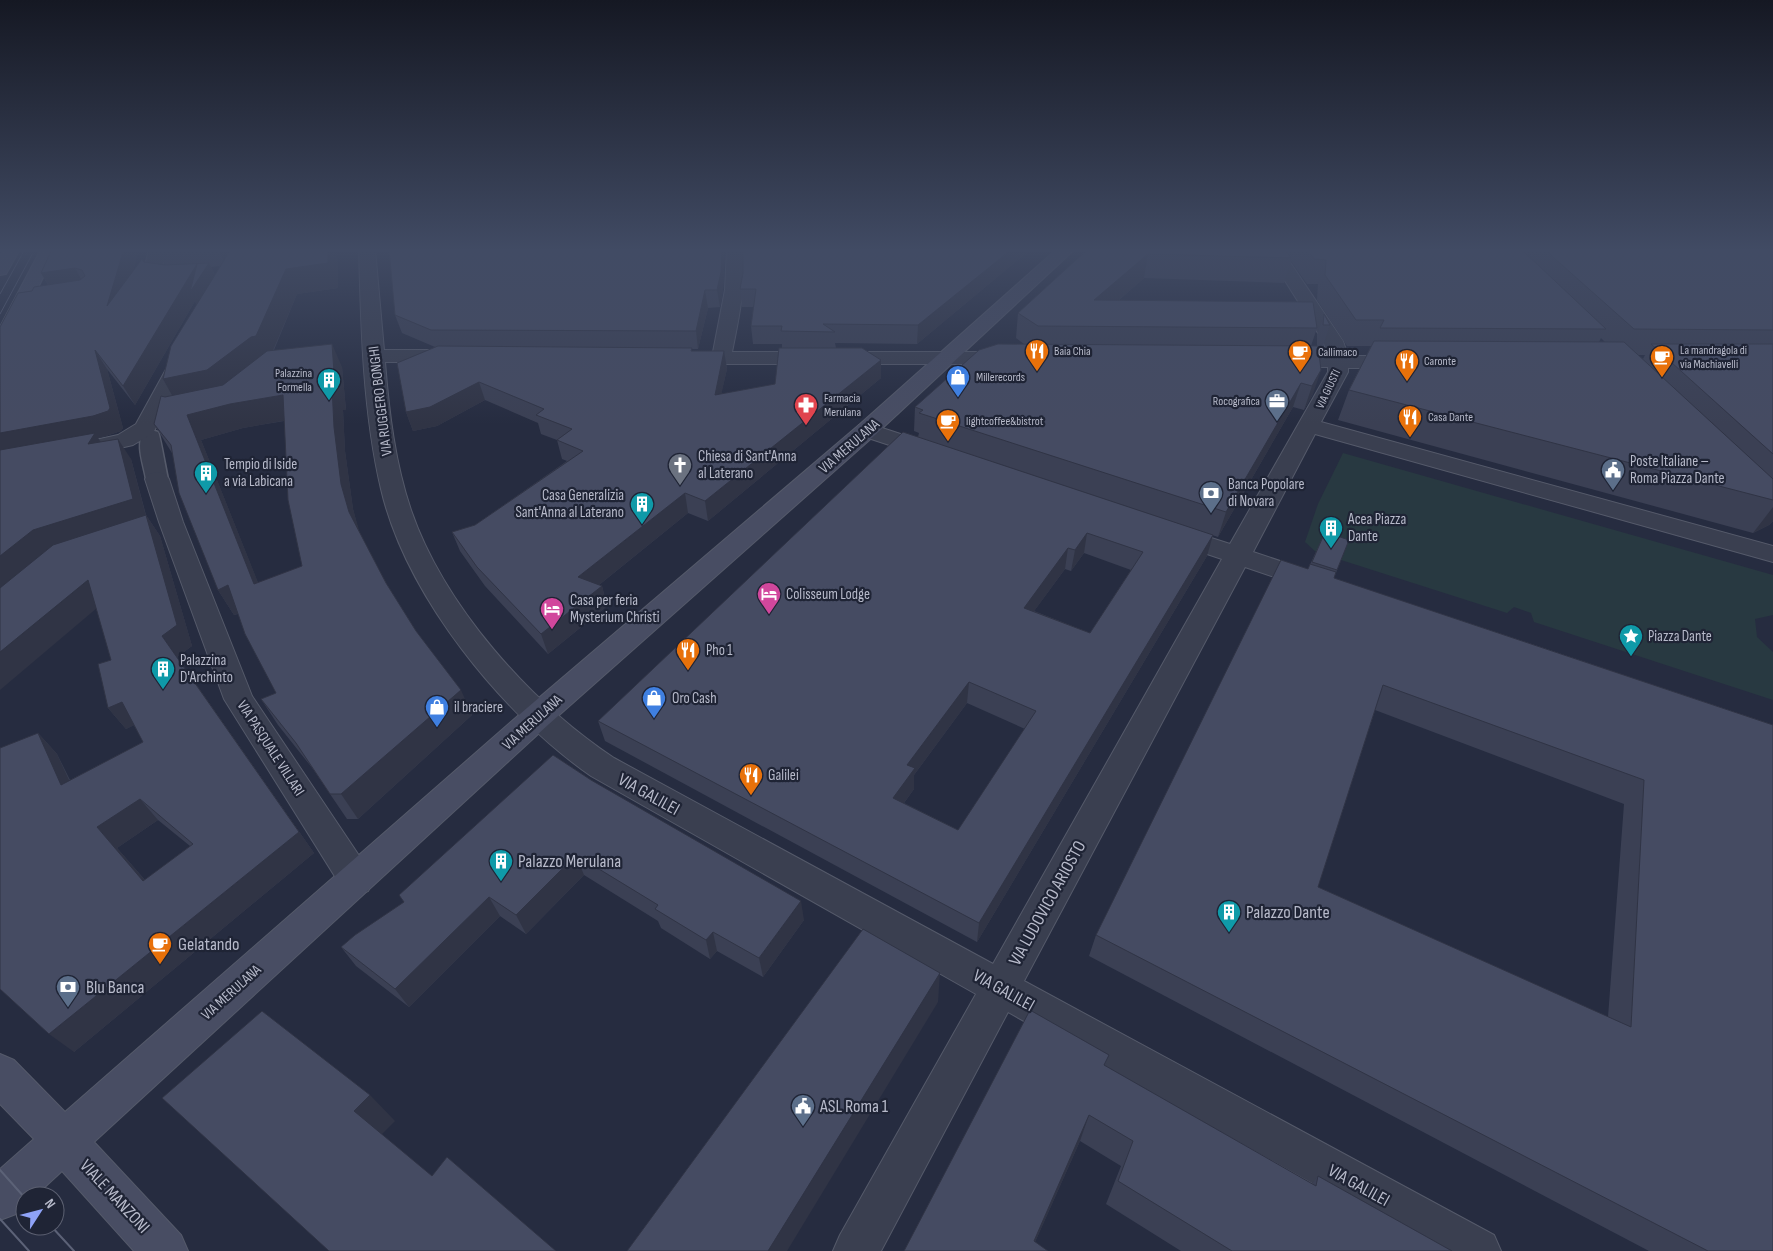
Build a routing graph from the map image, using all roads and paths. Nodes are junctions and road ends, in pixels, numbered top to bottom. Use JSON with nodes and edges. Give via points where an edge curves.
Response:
{"nodes":[{"id":1,"x":19,"y":307,"type":"edge"},
{"id":2,"x":371,"y":307,"type":"edge"},
{"id":3,"x":732,"y":307,"type":"edge"},
{"id":4,"x":1002,"y":307,"type":"edge"},
{"id":5,"x":1311,"y":307,"type":"edge"},
{"id":6,"x":192,"y":342,"type":"edge"},
{"id":7,"x":0,"y":346,"type":"edge"},
{"id":8,"x":374,"y":356,"type":"junction"},
{"id":9,"x":471,"y":357,"type":"edge"},
{"id":10,"x":946,"y":357,"type":"junction"},
{"id":11,"x":666,"y":358,"type":"edge"},
{"id":12,"x":721,"y":358,"type":"junction"},
{"id":13,"x":1025,"y":358,"type":"edge"},
{"id":14,"x":1268,"y":360,"type":"edge"},
{"id":15,"x":1339,"y":361,"type":"junction"},
{"id":16,"x":1420,"y":362,"type":"edge"},
{"id":17,"x":1310,"y":426,"type":"junction"},
{"id":18,"x":150,"y":429,"type":"junction"},
{"id":19,"x":867,"y":430,"type":"junction"},
{"id":20,"x":67,"y":452,"type":"edge"},
{"id":21,"x":954,"y":459,"type":"edge"},
{"id":22,"x":157,"y":478,"type":"joint"},
{"id":23,"x":1151,"y":526,"type":"edge"},
{"id":24,"x":1773,"y":554,"type":"edge"},
{"id":25,"x":1239,"y":556,"type":"junction"},
{"id":26,"x":1336,"y":588,"type":"edge"},
{"id":27,"x":538,"y":716,"type":"junction"},
{"id":28,"x":356,"y":880,"type":"junction"},
{"id":29,"x":1001,"y":988,"type":"junction"},
{"id":30,"x":0,"y":1074,"type":"edge"},
{"id":31,"x":64,"y":1141,"type":"junction"},
{"id":32,"x":0,"y":1198,"type":"edge"},
{"id":33,"x":165,"y":1251,"type":"edge"},
{"id":34,"x":856,"y":1251,"type":"edge"},
{"id":35,"x":1478,"y":1251,"type":"edge"}],
"edges":[{"from":1,"to":7,"type":"main road"},
{"from":2,"to":8,"type":"street","name":"VIA RUGGERO BONGHI"},
{"from":3,"to":12,"type":"street"},
{"from":4,"to":10,"type":"main road","name":"VIA MERULANA"},
{"from":5,"to":15,"type":"street","name":"VIA GIUSTI","via":[[1328,333]]},
{"from":6,"to":18,"type":"street","via":[[167,384]]},
{"from":8,"to":9,"type":"street"},
{"from":8,"to":27,"type":"street","name":"VIA RUGGERO BONGHI","via":[[386,457],[405,528],[416,553],[446,605],[470,638]]},
{"from":10,"to":12,"type":"street"},
{"from":10,"to":13,"type":"street"},
{"from":10,"to":19,"type":"main road","name":"VIA MERULANA"},
{"from":11,"to":12,"type":"street"},
{"from":14,"to":15,"type":"street"},
{"from":15,"to":16,"type":"street"},
{"from":15,"to":17,"type":"street","name":"VIA GIUSTI","via":[[1338,372]]},
{"from":17,"to":24,"type":"street"},
{"from":17,"to":25,"type":"street"},
{"from":18,"to":20,"type":"street","via":[[145,428],[125,440]]},
{"from":18,"to":22,"type":"street","name":"VIA PASQUALE VILLARI"},
{"from":19,"to":21,"type":"street"},
{"from":19,"to":27,"type":"main road","name":"VIA MERULANA"},
{"from":22,"to":28,"type":"street","name":"VIA PASQUALE VILLARI","via":[[160,525],[239,699]]},
{"from":23,"to":25,"type":"street"},
{"from":25,"to":26,"type":"street"},
{"from":25,"to":29,"type":"street","name":"VIA LUDOVICO ARIOSTO"},
{"from":27,"to":28,"type":"main road","name":"VIA MERULANA"},
{"from":27,"to":29,"type":"street","name":"VIA GALILEI","via":[[567,744],[598,766]]},
{"from":28,"to":31,"type":"main road","name":"VIA MERULANA"},
{"from":29,"to":34,"type":"street","name":"VIA LUDOVICO ARIOSTO"},
{"from":29,"to":35,"type":"street","name":"VIA GALILEI"},
{"from":30,"to":31,"type":"main road","name":"VIALE MANZONI"},
{"from":31,"to":32,"type":"main road","name":"VIA MERULANA"},
{"from":31,"to":33,"type":"main road","name":"VIALE MANZONI"}]}
